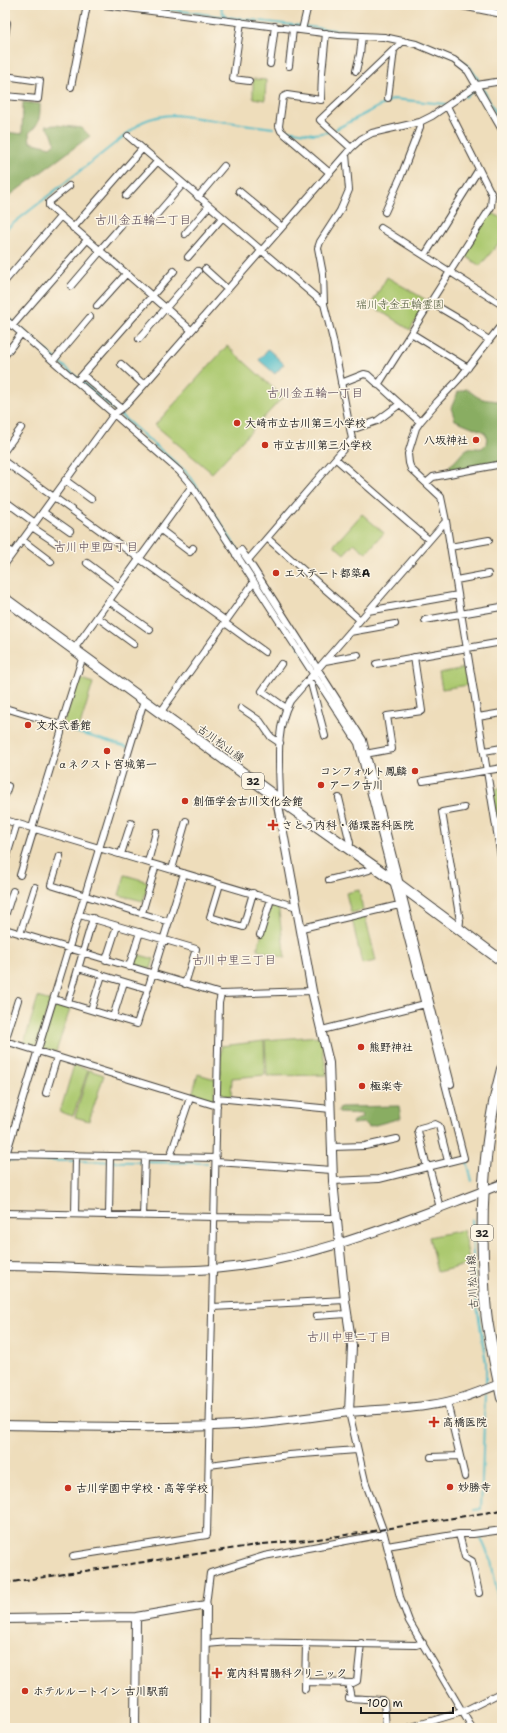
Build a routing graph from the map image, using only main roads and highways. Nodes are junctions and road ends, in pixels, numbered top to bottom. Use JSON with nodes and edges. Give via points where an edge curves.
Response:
{"nodes":[{"id":1,"x":5,"y":599,"type":"edge"},
{"id":2,"x":502,"y":961,"type":"edge"},
{"id":3,"x":502,"y":1069,"type":"edge"},
{"id":4,"x":501,"y":1383,"type":"edge"},
{"id":5,"x":502,"y":1398,"type":"edge"}],
"edges":[{"from":1,"to":2,"type":"main road","name":"古川松山線","number":"32"},
{"from":3,"to":4,"type":"main road","name":"古川松山線","number":"32","via":[[486,1152],[482,1213],[487,1325]]},
{"from":4,"to":5,"type":"main road","name":"古川松山線","number":"32"}]}
